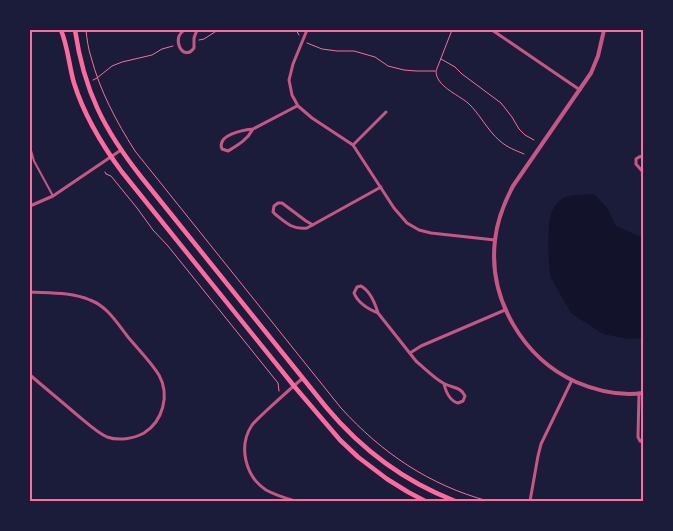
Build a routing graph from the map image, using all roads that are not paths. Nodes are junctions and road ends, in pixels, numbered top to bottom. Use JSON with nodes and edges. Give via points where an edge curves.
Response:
{"nodes":[{"id":1,"x":61,"y":30,"type":"edge"},
{"id":2,"x":75,"y":30,"type":"edge"},
{"id":3,"x":185,"y":30,"type":"edge"},
{"id":4,"x":197,"y":30,"type":"edge"},
{"id":5,"x":307,"y":30,"type":"edge"},
{"id":6,"x":492,"y":30,"type":"edge"},
{"id":7,"x":604,"y":30,"type":"edge"},
{"id":8,"x":580,"y":90,"type":"junction"},
{"id":9,"x":298,"y":106,"type":"junction"},
{"id":10,"x":386,"y":112,"type":"dead end"},
{"id":11,"x":253,"y":130,"type":"junction"},
{"id":12,"x":353,"y":145,"type":"junction"},
{"id":13,"x":30,"y":147,"type":"edge"},
{"id":14,"x":121,"y":150,"type":"junction"},
{"id":15,"x":643,"y":156,"type":"edge"},
{"id":16,"x":111,"y":157,"type":"junction"},
{"id":17,"x":643,"y":172,"type":"edge"},
{"id":18,"x":381,"y":188,"type":"junction"},
{"id":19,"x":53,"y":196,"type":"junction"},
{"id":20,"x":30,"y":206,"type":"edge"},
{"id":21,"x":313,"y":225,"type":"junction"},
{"id":22,"x":495,"y":240,"type":"junction"},
{"id":23,"x":30,"y":292,"type":"edge"},
{"id":24,"x":505,"y":310,"type":"junction"},
{"id":25,"x":378,"y":312,"type":"junction"},
{"id":26,"x":410,"y":353,"type":"junction"},
{"id":27,"x":30,"y":375,"type":"edge"},
{"id":28,"x":303,"y":378,"type":"junction"},
{"id":29,"x":572,"y":380,"type":"junction"},
{"id":30,"x":444,"y":384,"type":"junction"},
{"id":31,"x":294,"y":386,"type":"junction"},
{"id":32,"x":641,"y":393,"type":"edge"},
{"id":33,"x":643,"y":442,"type":"edge"},
{"id":34,"x":295,"y":501,"type":"edge"},
{"id":35,"x":424,"y":501,"type":"edge"},
{"id":36,"x":455,"y":501,"type":"edge"},
{"id":37,"x":530,"y":501,"type":"edge"}],
"edges":[{"from":1,"to":16,"type":"main road","via":[[83,106]]},
{"from":2,"to":14,"type":"main road","via":[[88,88],[103,122]]},
{"from":3,"to":4,"type":"street","via":[[178,37],[182,51],[187,53],[194,48]]},
{"from":5,"to":9,"type":"street","via":[[290,80]]},
{"from":6,"to":8,"type":"street"},
{"from":7,"to":8,"type":"street","via":[[598,56]]},
{"from":8,"to":22,"type":"street","via":[[512,186]]},
{"from":9,"to":11,"type":"street"},
{"from":9,"to":12,"type":"street"},
{"from":10,"to":12,"type":"street"},
{"from":11,"to":11,"type":"street","via":[[223,139],[220,146],[228,151],[243,142]]},
{"from":12,"to":18,"type":"street"},
{"from":13,"to":19,"type":"lane"},
{"from":14,"to":16,"type":"street"},
{"from":14,"to":28,"type":"main road"},
{"from":15,"to":17,"type":"street","via":[[636,159],[636,164]]},
{"from":16,"to":19,"type":"street"},
{"from":16,"to":31,"type":"main road"},
{"from":18,"to":21,"type":"street"},
{"from":18,"to":22,"type":"street","via":[[407,223],[419,230]]},
{"from":19,"to":20,"type":"street"},
{"from":21,"to":21,"type":"street","via":[[299,229],[291,226],[273,212],[274,206],[282,203]]},
{"from":22,"to":24,"type":"street","via":[[495,270]]},
{"from":23,"to":27,"type":"street","via":[[74,295],[101,306],[158,374],[164,391],[164,404],[157,420],[145,432],[129,439],[112,438],[91,427]]},
{"from":24,"to":26,"type":"street"},
{"from":24,"to":29,"type":"street","via":[[521,338],[535,354]]},
{"from":25,"to":25,"type":"street","via":[[357,299],[354,293],[357,287],[366,289]]},
{"from":25,"to":26,"type":"street"},
{"from":26,"to":30,"type":"street"},
{"from":28,"to":31,"type":"street"},
{"from":28,"to":36,"type":"main road","via":[[339,422],[372,453],[413,481]]},
{"from":29,"to":32,"type":"street","via":[[608,392]]},
{"from":29,"to":37,"type":"street","via":[[541,444]]},
{"from":30,"to":30,"type":"street","via":[[462,390],[463,401],[454,402]]},
{"from":31,"to":34,"type":"street","via":[[253,425],[245,450],[250,472],[262,487]]},
{"from":31,"to":35,"type":"main road","via":[[358,457]]},
{"from":32,"to":33,"type":"street","via":[[638,437]]}]}
